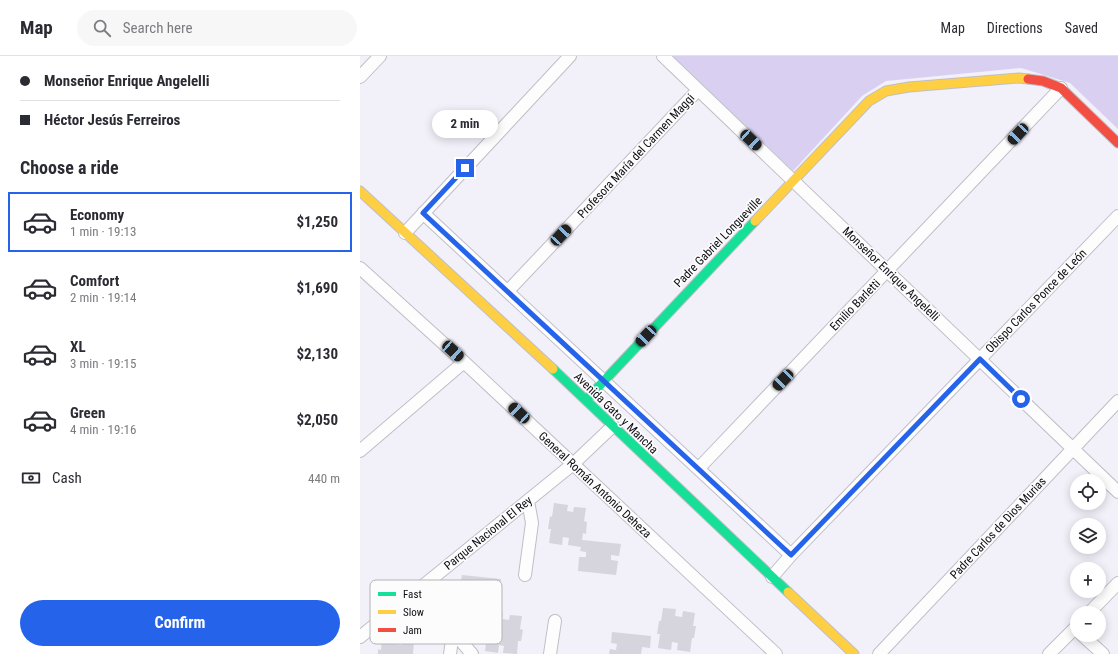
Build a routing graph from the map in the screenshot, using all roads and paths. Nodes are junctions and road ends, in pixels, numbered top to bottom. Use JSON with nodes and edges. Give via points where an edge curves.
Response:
{"nodes":[{"id":1,"x":380,"y":56,"type":"edge"},
{"id":2,"x":570,"y":56,"type":"edge"},
{"id":3,"x":663,"y":56,"type":"edge"},
{"id":4,"x":360,"y":77,"type":"edge"},
{"id":5,"x":1061,"y":88,"type":"junction"},
{"id":6,"x":698,"y":90,"type":"junction"},
{"id":7,"x":1118,"y":143,"type":"edge"},
{"id":8,"x":793,"y":180,"type":"junction"},
{"id":9,"x":360,"y":191,"type":"edge"},
{"id":10,"x":423,"y":213,"type":"junction"},
{"id":11,"x":1118,"y":216,"type":"edge"},
{"id":12,"x":405,"y":233,"type":"junction"},
{"id":13,"x":360,"y":268,"type":"edge"},
{"id":14,"x":888,"y":271,"type":"junction"},
{"id":15,"x":508,"y":291,"type":"junction"},
{"id":16,"x":980,"y":359,"type":"junction"},
{"id":17,"x":464,"y":362,"type":"junction"},
{"id":18,"x":604,"y":380,"type":"junction"},
{"id":19,"x":586,"y":400,"type":"junction"},
{"id":20,"x":1118,"y":401,"type":"edge"},
{"id":21,"x":613,"y":426,"type":"junction"},
{"id":22,"x":361,"y":448,"type":"edge"},
{"id":23,"x":1073,"y":448,"type":"junction"},
{"id":24,"x":573,"y":464,"type":"junction"},
{"id":25,"x":699,"y":468,"type":"junction"},
{"id":26,"x":1118,"y":492,"type":"edge"},
{"id":27,"x":528,"y":501,"type":"junction"},
{"id":28,"x":791,"y":555,"type":"junction"},
{"id":29,"x":525,"y":575,"type":"dead end"},
{"id":30,"x":772,"y":577,"type":"junction"},
{"id":31,"x":430,"y":580,"type":"edge"},
{"id":32,"x":1118,"y":583,"type":"edge"},
{"id":33,"x":1096,"y":606,"type":"edge"},
{"id":34,"x":555,"y":621,"type":"dead end"},
{"id":35,"x":370,"y":629,"type":"edge"},
{"id":36,"x":360,"y":637,"type":"edge"},
{"id":37,"x":1070,"y":637,"type":"edge"},
{"id":38,"x":1090,"y":642,"type":"edge"},
{"id":39,"x":451,"y":644,"type":"edge"},
{"id":40,"x":463,"y":644,"type":"edge"},
{"id":41,"x":450,"y":654,"type":"edge"},
{"id":42,"x":472,"y":654,"type":"edge"},
{"id":43,"x":550,"y":654,"type":"edge"},
{"id":44,"x":776,"y":654,"type":"edge"},
{"id":45,"x":854,"y":654,"type":"edge"},
{"id":46,"x":879,"y":654,"type":"edge"},
{"id":47,"x":1049,"y":654,"type":"edge"},
{"id":48,"x":1102,"y":654,"type":"edge"}],
"edges":[{"from":1,"to":4,"type":"street"},
{"from":2,"to":10,"type":"street"},
{"from":3,"to":6,"type":"street","name":"Monseñor Enrique Angelelli"},
{"from":5,"to":7,"type":"street"},
{"from":5,"to":8,"type":"street","name":"Padre Gabriel Longueville","via":[[1043,81],[1019,78],[886,91],[869,100]]},
{"from":5,"to":14,"type":"street","name":"Emilio Barletti"},
{"from":6,"to":8,"type":"street","name":"Monseñor Enrique Angelelli"},
{"from":6,"to":15,"type":"street","name":"Profesora María del Carmen Maggi"},
{"from":8,"to":14,"type":"street","name":"Monseñor Enrique Angelelli"},
{"from":8,"to":18,"type":"street","name":"Padre Gabriel Longueville"},
{"from":9,"to":12,"type":"street","name":"Avenida Gato y Mancha"},
{"from":10,"to":12,"type":"street"},
{"from":10,"to":15,"type":"street"},
{"from":11,"to":16,"type":"street","name":"Obispo Carlos Ponce de León"},
{"from":12,"to":19,"type":"street","name":"Avenida Gato y Mancha"},
{"from":13,"to":17,"type":"street","name":"General Román Antonio Deheza"},
{"from":14,"to":16,"type":"street","name":"Monseñor Enrique Angelelli"},
{"from":14,"to":25,"type":"street","name":"Emilio Barletti"},
{"from":15,"to":18,"type":"street"},
{"from":16,"to":23,"type":"street","name":"Monseñor Enrique Angelelli"},
{"from":16,"to":28,"type":"street","name":"Obispo Carlos Ponce de León"},
{"from":17,"to":22,"type":"street"},
{"from":17,"to":24,"type":"street","name":"General Román Antonio Deheza"},
{"from":18,"to":19,"type":"street","name":"Padre Gabriel Longueville"},
{"from":18,"to":25,"type":"street"},
{"from":19,"to":21,"type":"street","name":"Avenida Gato y Mancha"},
{"from":20,"to":23,"type":"street","name":"Padre Carlos de Dios Murias"},
{"from":21,"to":24,"type":"street","name":"Parque Nacional El Rey"},
{"from":21,"to":30,"type":"street","name":"Avenida Gato y Mancha"},
{"from":23,"to":26,"type":"street","name":"Monseñor Enrique Angelelli"},
{"from":23,"to":46,"type":"street","name":"Padre Carlos de Dios Murias"},
{"from":24,"to":27,"type":"street","name":"Parque Nacional El Rey"},
{"from":24,"to":44,"type":"street","name":"General Román Antonio Deheza"},
{"from":25,"to":28,"type":"street"},
{"from":27,"to":29,"type":"street","via":[[532,523]]},
{"from":27,"to":31,"type":"street","name":"Parque Nacional El Rey"},
{"from":28,"to":30,"type":"street","name":"Obispo Carlos Ponce de León"},
{"from":30,"to":45,"type":"street","name":"Avenida Gato y Mancha"},
{"from":32,"to":33,"type":"street"},
{"from":34,"to":43,"type":"street"},
{"from":35,"to":36,"type":"street","name":"Parque Nacional El Rey"},
{"from":37,"to":47,"type":"street"},
{"from":38,"to":48,"type":"street"},
{"from":39,"to":41,"type":"street"},
{"from":40,"to":42,"type":"street"}]}
